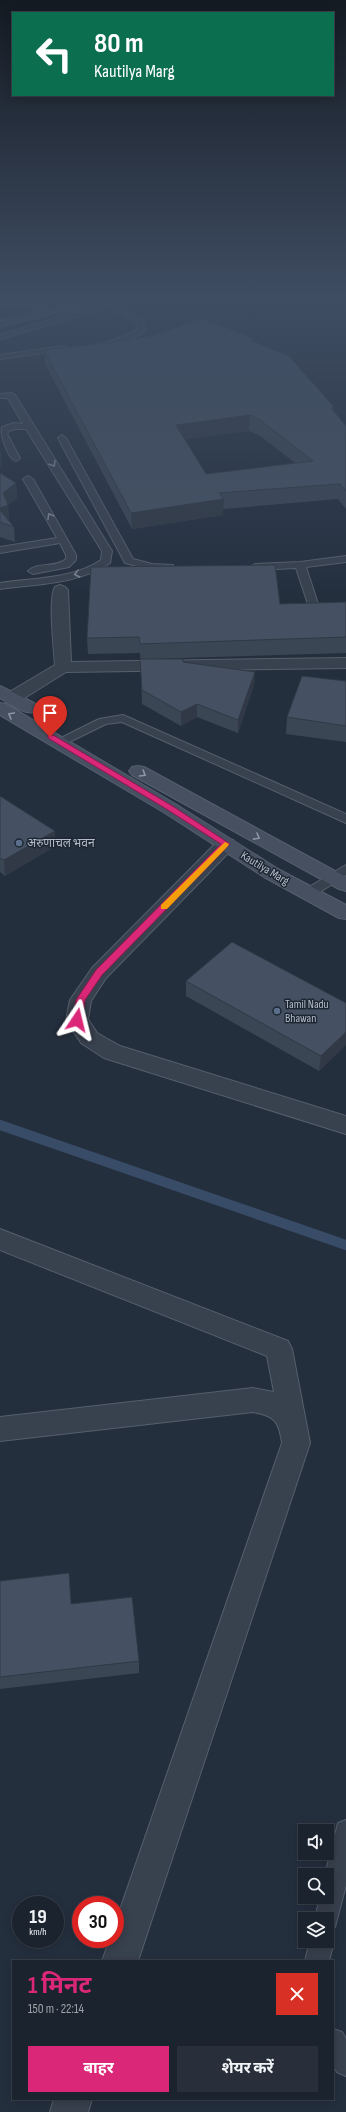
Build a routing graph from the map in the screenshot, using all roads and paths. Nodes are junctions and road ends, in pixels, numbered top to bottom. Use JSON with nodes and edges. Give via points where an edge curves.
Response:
{"nodes":[{"id":1,"x":13,"y":399,"type":"edge"},
{"id":2,"x":29,"y":427,"type":"junction"},
{"id":3,"x":1,"y":431,"type":"edge"},
{"id":4,"x":62,"y":438,"type":"dead end"},
{"id":5,"x":16,"y":458,"type":"dead end"},
{"id":6,"x":28,"y":479,"type":"dead end"},
{"id":7,"x":63,"y":540,"type":"junction"},
{"id":8,"x":0,"y":550,"type":"edge"},
{"id":9,"x":346,"y":559,"type":"edge"},
{"id":10,"x":300,"y":565,"type":"junction"},
{"id":11,"x":246,"y":567,"type":"edge"},
{"id":12,"x":175,"y":568,"type":"edge"},
{"id":13,"x":0,"y":576,"type":"edge"},
{"id":14,"x":0,"y":586,"type":"edge"},
{"id":15,"x":60,"y":590,"type":"dead end"},
{"id":16,"x":314,"y":607,"type":"edge"},
{"id":17,"x":346,"y":663,"type":"edge"},
{"id":18,"x":63,"y":667,"type":"junction"},
{"id":19,"x":4,"y":699,"type":"edge"},
{"id":20,"x":67,"y":738,"type":"junction"},
{"id":21,"x":346,"y":819,"type":"edge"},
{"id":22,"x":226,"y":844,"type":"junction"},
{"id":23,"x":341,"y":877,"type":"edge"},
{"id":24,"x":309,"y":893,"type":"junction"},
{"id":25,"x":346,"y":913,"type":"edge"},
{"id":26,"x":346,"y":1125,"type":"edge"},
{"id":27,"x":0,"y":1239,"type":"edge"},
{"id":28,"x":293,"y":1421,"type":"junction"},
{"id":29,"x":0,"y":1429,"type":"edge"},
{"id":30,"x":346,"y":1831,"type":"edge"},
{"id":31,"x":328,"y":1912,"type":"edge"},
{"id":32,"x":320,"y":1948,"type":"edge"},
{"id":33,"x":120,"y":1960,"type":"edge"},
{"id":34,"x":317,"y":1960,"type":"edge"},
{"id":35,"x":334,"y":2043,"type":"edge"},
{"id":36,"x":346,"y":2064,"type":"edge"},
{"id":37,"x":73,"y":2100,"type":"edge"},
{"id":38,"x":69,"y":2112,"type":"edge"}],
"edges":[{"from":1,"to":2,"type":"lane"},
{"from":2,"to":3,"type":"lane","via":[[14,426]]},
{"from":2,"to":14,"type":"lane","one_way":true,"via":[[107,551],[106,561],[93,570],[71,576]]},
{"from":3,"to":5,"type":"lane"},
{"from":4,"to":12,"type":"lane","via":[[129,561],[152,567]]},
{"from":7,"to":6,"type":"lane","one_way":true},
{"from":7,"to":8,"type":"lane"},
{"from":7,"to":13,"type":"lane","via":[[71,555],[71,560],[65,565]]},
{"from":9,"to":10,"type":"lane"},
{"from":10,"to":11,"type":"lane"},
{"from":10,"to":16,"type":"lane"},
{"from":15,"to":18,"type":"street"},
{"from":17,"to":18,"type":"street"},
{"from":18,"to":19,"type":"street"},
{"from":19,"to":20,"type":"street","name":"Kautilya Marg"},
{"from":20,"to":21,"type":"lane","via":[[103,721],[123,718]]},
{"from":20,"to":22,"type":"street","name":"Kautilya Marg"},
{"from":20,"to":23,"type":"street","name":"Kautilya Marg","one_way":true},
{"from":22,"to":24,"type":"street","name":"Kautilya Marg","via":[[271,873]]},
{"from":22,"to":26,"type":"street","via":[[99,972],[81,1000],[77,1020],[89,1038],[112,1052]]},
{"from":23,"to":24,"type":"lane"},
{"from":24,"to":25,"type":"street","name":"Kautilya Marg"},
{"from":27,"to":28,"type":"street","via":[[279,1349]]},
{"from":28,"to":29,"type":"street","via":[[275,1404],[253,1400]]},
{"from":28,"to":33,"type":"street","via":[[296,1443]]},
{"from":30,"to":31,"type":"lane"},
{"from":32,"to":34,"type":"lane"},
{"from":35,"to":36,"type":"lane"},
{"from":37,"to":38,"type":"street"}]}
